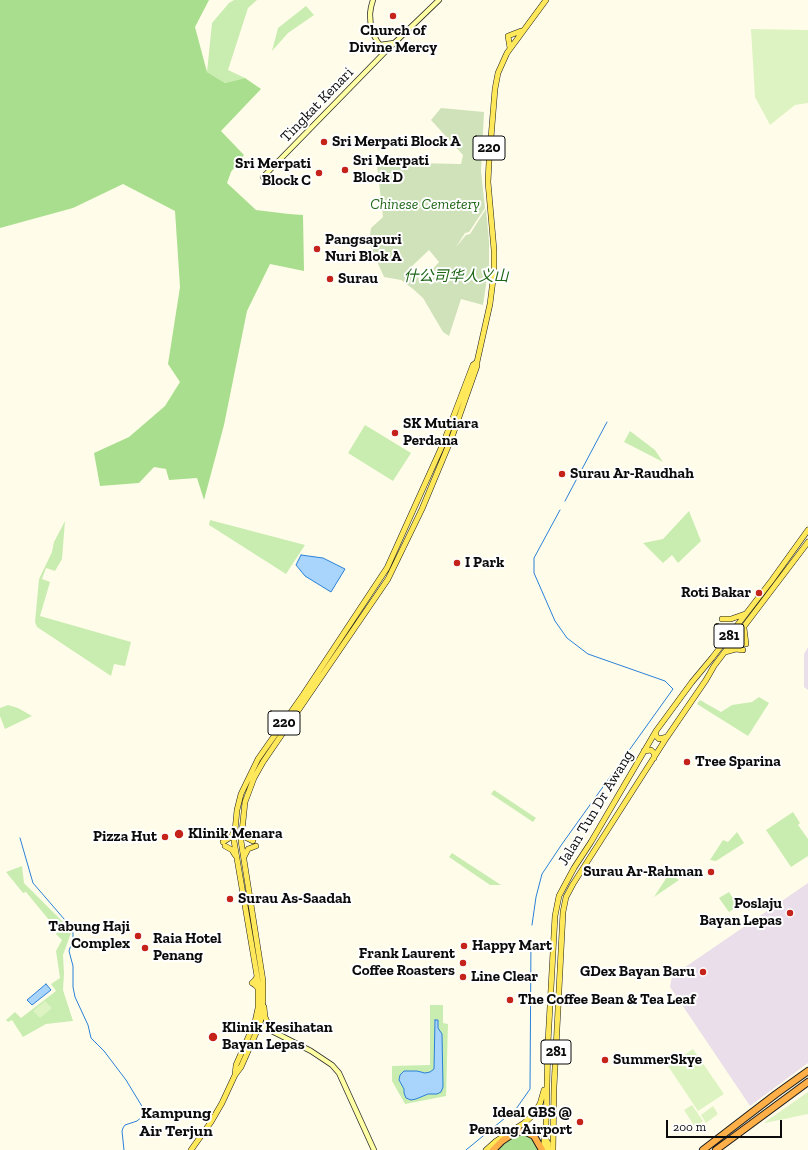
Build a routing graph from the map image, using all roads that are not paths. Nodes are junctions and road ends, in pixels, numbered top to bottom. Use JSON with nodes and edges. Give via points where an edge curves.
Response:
{"nodes":[{"id":1,"x":373,"y":0,"type":"edge"},
{"id":2,"x":439,"y":0,"type":"edge"},
{"id":3,"x":546,"y":0,"type":"edge"},
{"id":4,"x":524,"y":29,"type":"junction"},
{"id":5,"x":397,"y":42,"type":"junction"},
{"id":6,"x":380,"y":45,"type":"junction"},
{"id":7,"x":510,"y":48,"type":"junction"},
{"id":8,"x":385,"y":52,"type":"junction"},
{"id":9,"x":263,"y":177,"type":"dead end"},
{"id":10,"x":477,"y":362,"type":"junction"},
{"id":11,"x":808,"y":530,"type":"edge"},
{"id":12,"x":808,"y":542,"type":"edge"},
{"id":13,"x":745,"y":614,"type":"junction"},
{"id":14,"x":722,"y":619,"type":"dead end"},
{"id":15,"x":717,"y":626,"type":"dead end"},
{"id":16,"x":744,"y":628,"type":"junction"},
{"id":17,"x":746,"y":644,"type":"dead end"},
{"id":18,"x":720,"y":648,"type":"junction"},
{"id":19,"x":743,"y":650,"type":"dead end"},
{"id":20,"x":725,"y":652,"type":"junction"},
{"id":21,"x":656,"y":731,"type":"junction"},
{"id":22,"x":667,"y":737,"type":"junction"},
{"id":23,"x":644,"y":751,"type":"junction"},
{"id":24,"x":654,"y":758,"type":"junction"},
{"id":25,"x":242,"y":828,"type":"junction"},
{"id":26,"x":235,"y":829,"type":"junction"},
{"id":27,"x":236,"y":858,"type":"junction"},
{"id":28,"x":244,"y":858,"type":"junction"},
{"id":29,"x":263,"y":1002,"type":"junction"},
{"id":30,"x":257,"y":1023,"type":"junction"},
{"id":31,"x":271,"y":1031,"type":"junction"},
{"id":32,"x":808,"y":1071,"type":"edge"},
{"id":33,"x":547,"y":1074,"type":"junction"},
{"id":34,"x":808,"y":1082,"type":"edge"},
{"id":35,"x":545,"y":1138,"type":"junction"},
{"id":36,"x":713,"y":1143,"type":"junction"},
{"id":37,"x":719,"y":1148,"type":"edge"},
{"id":38,"x":191,"y":1150,"type":"edge"},
{"id":39,"x":374,"y":1150,"type":"edge"},
{"id":40,"x":486,"y":1150,"type":"edge"},
{"id":41,"x":493,"y":1150,"type":"edge"},
{"id":42,"x":543,"y":1150,"type":"edge"},
{"id":43,"x":548,"y":1150,"type":"edge"},
{"id":44,"x":553,"y":1150,"type":"edge"},
{"id":45,"x":699,"y":1150,"type":"edge"},
{"id":46,"x":704,"y":1150,"type":"edge"}],
"edges":[{"from":1,"to":6,"type":"street","via":[[370,23]]},
{"from":2,"to":5,"type":"street","name":"Tingkat Kenari"},
{"from":3,"to":4,"type":"main road","number":"220"},
{"from":4,"to":7,"type":"main road","number":"220"},
{"from":4,"to":7,"type":"main road","via":[[508,36]]},
{"from":5,"to":6,"type":"street"},
{"from":5,"to":8,"type":"street","name":"Tingkat Kenari"},
{"from":6,"to":8,"type":"street"},
{"from":7,"to":10,"type":"main road","number":"220","via":[[500,67],[495,89],[489,143],[488,182],[494,272],[490,304]]},
{"from":8,"to":9,"type":"street","name":"Tingkat Kenari"},
{"from":10,"to":25,"type":"main road","number":"220","via":[[448,446],[422,509],[392,571],[258,770],[245,802]]},
{"from":10,"to":26,"type":"main road","number":"220","via":[[473,365],[443,444],[387,568],[258,759],[240,798]]},
{"from":11,"to":13,"type":"main road","name":"Jalan Tun Dr Awang","number":"281"},
{"from":12,"to":16,"type":"main road","name":"Jalan Tun Dr Awang","number":"281"},
{"from":13,"to":14,"type":"main road"},
{"from":13,"to":18,"type":"main road","name":"Jalan Tun Dr Awang","number":"281"},
{"from":15,"to":18,"type":"main road"},
{"from":16,"to":17,"type":"main road"},
{"from":16,"to":20,"type":"main road","name":"Jalan Tun Dr Awang","number":"281"},
{"from":18,"to":21,"type":"main road","name":"Jalan Tun Dr Awang","number":"281"},
{"from":19,"to":20,"type":"main road"},
{"from":20,"to":22,"type":"main road","name":"Jalan Tun Dr Awang","number":"281"},
{"from":21,"to":22,"type":"main road","via":[[657,738]]},
{"from":21,"to":23,"type":"main road","name":"Jalan Tun Dr Awang","number":"281"},
{"from":22,"to":24,"type":"main road","name":"Jalan Tun Dr Awang","number":"281"},
{"from":23,"to":24,"type":"main road","via":[[654,752]]},
{"from":23,"to":33,"type":"main road","name":"Jalan Tun Dr Awang","number":"281","via":[[558,900]]},
{"from":24,"to":44,"type":"main road","name":"Jalan Tun Dr Awang","number":"281","via":[[569,891],[564,906]]},
{"from":25,"to":28,"type":"main road","number":"220","via":[[240,841]]},
{"from":25,"to":28,"type":"main road","via":[[245,837],[255,844]]},
{"from":26,"to":27,"type":"main road","number":"220"},
{"from":26,"to":27,"type":"main road","via":[[224,844],[232,850]]},
{"from":27,"to":30,"type":"main road","number":"220","via":[[257,976],[252,983],[258,988]]},
{"from":28,"to":29,"type":"main road","number":"220","via":[[262,967]]},
{"from":29,"to":30,"type":"main road","number":"220"},
{"from":29,"to":31,"type":"main road"},
{"from":30,"to":31,"type":"street"},
{"from":30,"to":38,"type":"main road","number":"220","via":[[236,1065],[235,1075],[222,1103]]},
{"from":31,"to":39,"type":"street","via":[[310,1051],[332,1065],[339,1073]]},
{"from":32,"to":36,"type":"highway"},
{"from":33,"to":35,"type":"main road","name":"Jalan Tun Dr Awang","number":"281"},
{"from":33,"to":40,"type":"main road","via":[[536,1111],[524,1123]]},
{"from":34,"to":37,"type":"highway"},
{"from":35,"to":42,"type":"main road","name":"Jalan Tun Dr Awang","number":"281"},
{"from":35,"to":43,"type":"main road"},
{"from":36,"to":45,"type":"highway"},
{"from":36,"to":46,"type":"highway"},
{"from":41,"to":42,"type":"highway","via":[[514,1133],[524,1131],[534,1136]]}]}
